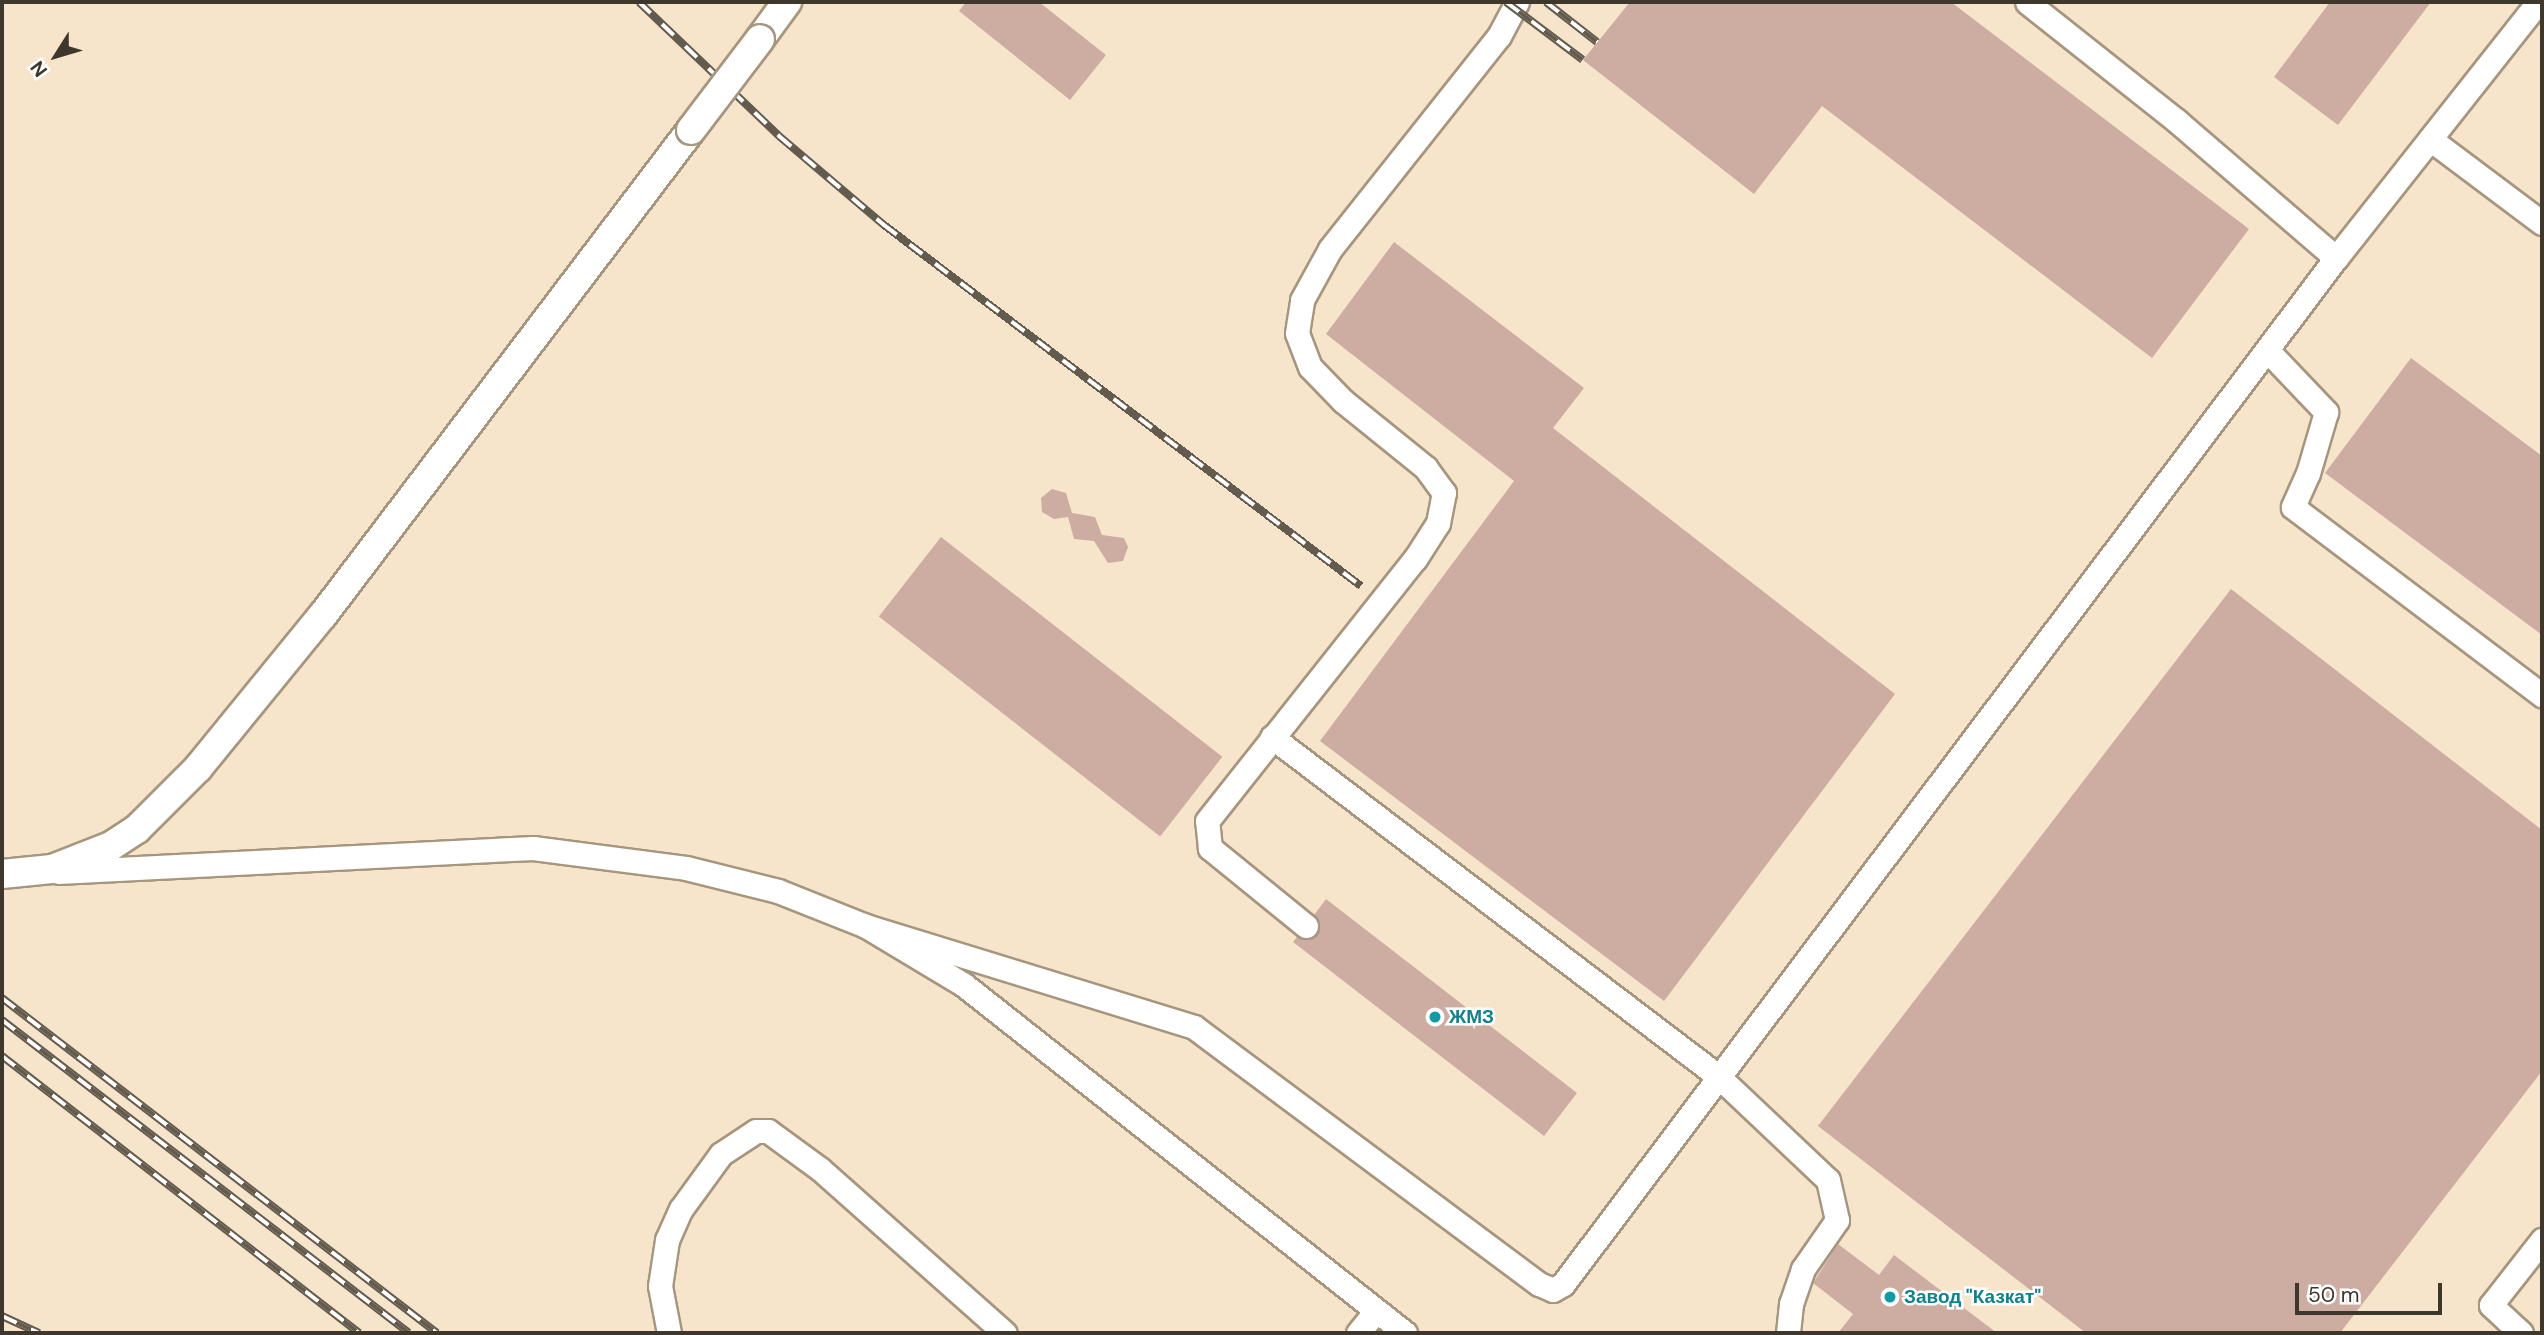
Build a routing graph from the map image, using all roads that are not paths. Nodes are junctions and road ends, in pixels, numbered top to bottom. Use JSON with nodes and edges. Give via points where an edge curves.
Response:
{"nodes":[{"id":1,"x":787,"y":2,"type":"edge"},
{"id":2,"x":1517,"y":2,"type":"edge"},
{"id":3,"x":2027,"y":2,"type":"edge"},
{"id":4,"x":2538,"y":2,"type":"edge"},
{"id":5,"x":2430,"y":139,"type":"junction"},
{"id":6,"x":2542,"y":223,"type":"edge"},
{"id":7,"x":2336,"y":258,"type":"junction"},
{"id":8,"x":2267,"y":350,"type":"junction"},
{"id":9,"x":2542,"y":695,"type":"edge"},
{"id":10,"x":1272,"y":737,"type":"junction"},
{"id":11,"x":11,"y":874,"type":"edge"},
{"id":12,"x":866,"y":926,"type":"junction"},
{"id":13,"x":1306,"y":926,"type":"dead end"},
{"id":14,"x":1718,"y":1076,"type":"junction"},
{"id":15,"x":2542,"y":1240,"type":"edge"},
{"id":16,"x":1376,"y":1311,"type":"junction"},
{"id":17,"x":669,"y":1333,"type":"edge"},
{"id":18,"x":1005,"y":1333,"type":"edge"},
{"id":19,"x":1358,"y":1333,"type":"edge"},
{"id":20,"x":1405,"y":1333,"type":"edge"},
{"id":21,"x":1788,"y":1333,"type":"edge"},
{"id":22,"x":2521,"y":1333,"type":"edge"}],
"edges":[{"from":1,"to":11,"type":"main road","bridge":true,"via":[[323,615],[198,768],[137,829],[111,846],[87,859]]},
{"from":2,"to":10,"type":"street","via":[[1499,36],[1330,248],[1302,300],[1297,333],[1310,367],[1343,401],[1426,468],[1444,493],[1438,523],[1415,559]]},
{"from":3,"to":7,"type":"street","via":[[2177,121]]},
{"from":4,"to":5,"type":"street"},
{"from":5,"to":6,"type":"street"},
{"from":5,"to":7,"type":"street"},
{"from":7,"to":8,"type":"street"},
{"from":8,"to":9,"type":"street","via":[[2326,412],[2293,506]]},
{"from":8,"to":14,"type":"street"},
{"from":10,"to":13,"type":"street","via":[[1207,821],[1210,848]]},
{"from":10,"to":14,"type":"street"},
{"from":11,"to":12,"type":"street","via":[[533,848],[686,868],[778,891]]},
{"from":12,"to":14,"type":"street","via":[[1194,1027],[1553,1290],[1573,1274]]},
{"from":12,"to":16,"type":"street","via":[[964,985]]},
{"from":14,"to":21,"type":"street","via":[[1828,1180],[1837,1220],[1803,1269],[1791,1304]]},
{"from":15,"to":22,"type":"street","via":[[2491,1305]]},
{"from":16,"to":19,"type":"street"},
{"from":16,"to":20,"type":"street"},
{"from":17,"to":18,"type":"street","via":[[660,1286],[667,1240],[681,1209],[721,1154],[756,1131],[768,1131],[820,1169]]}]}
